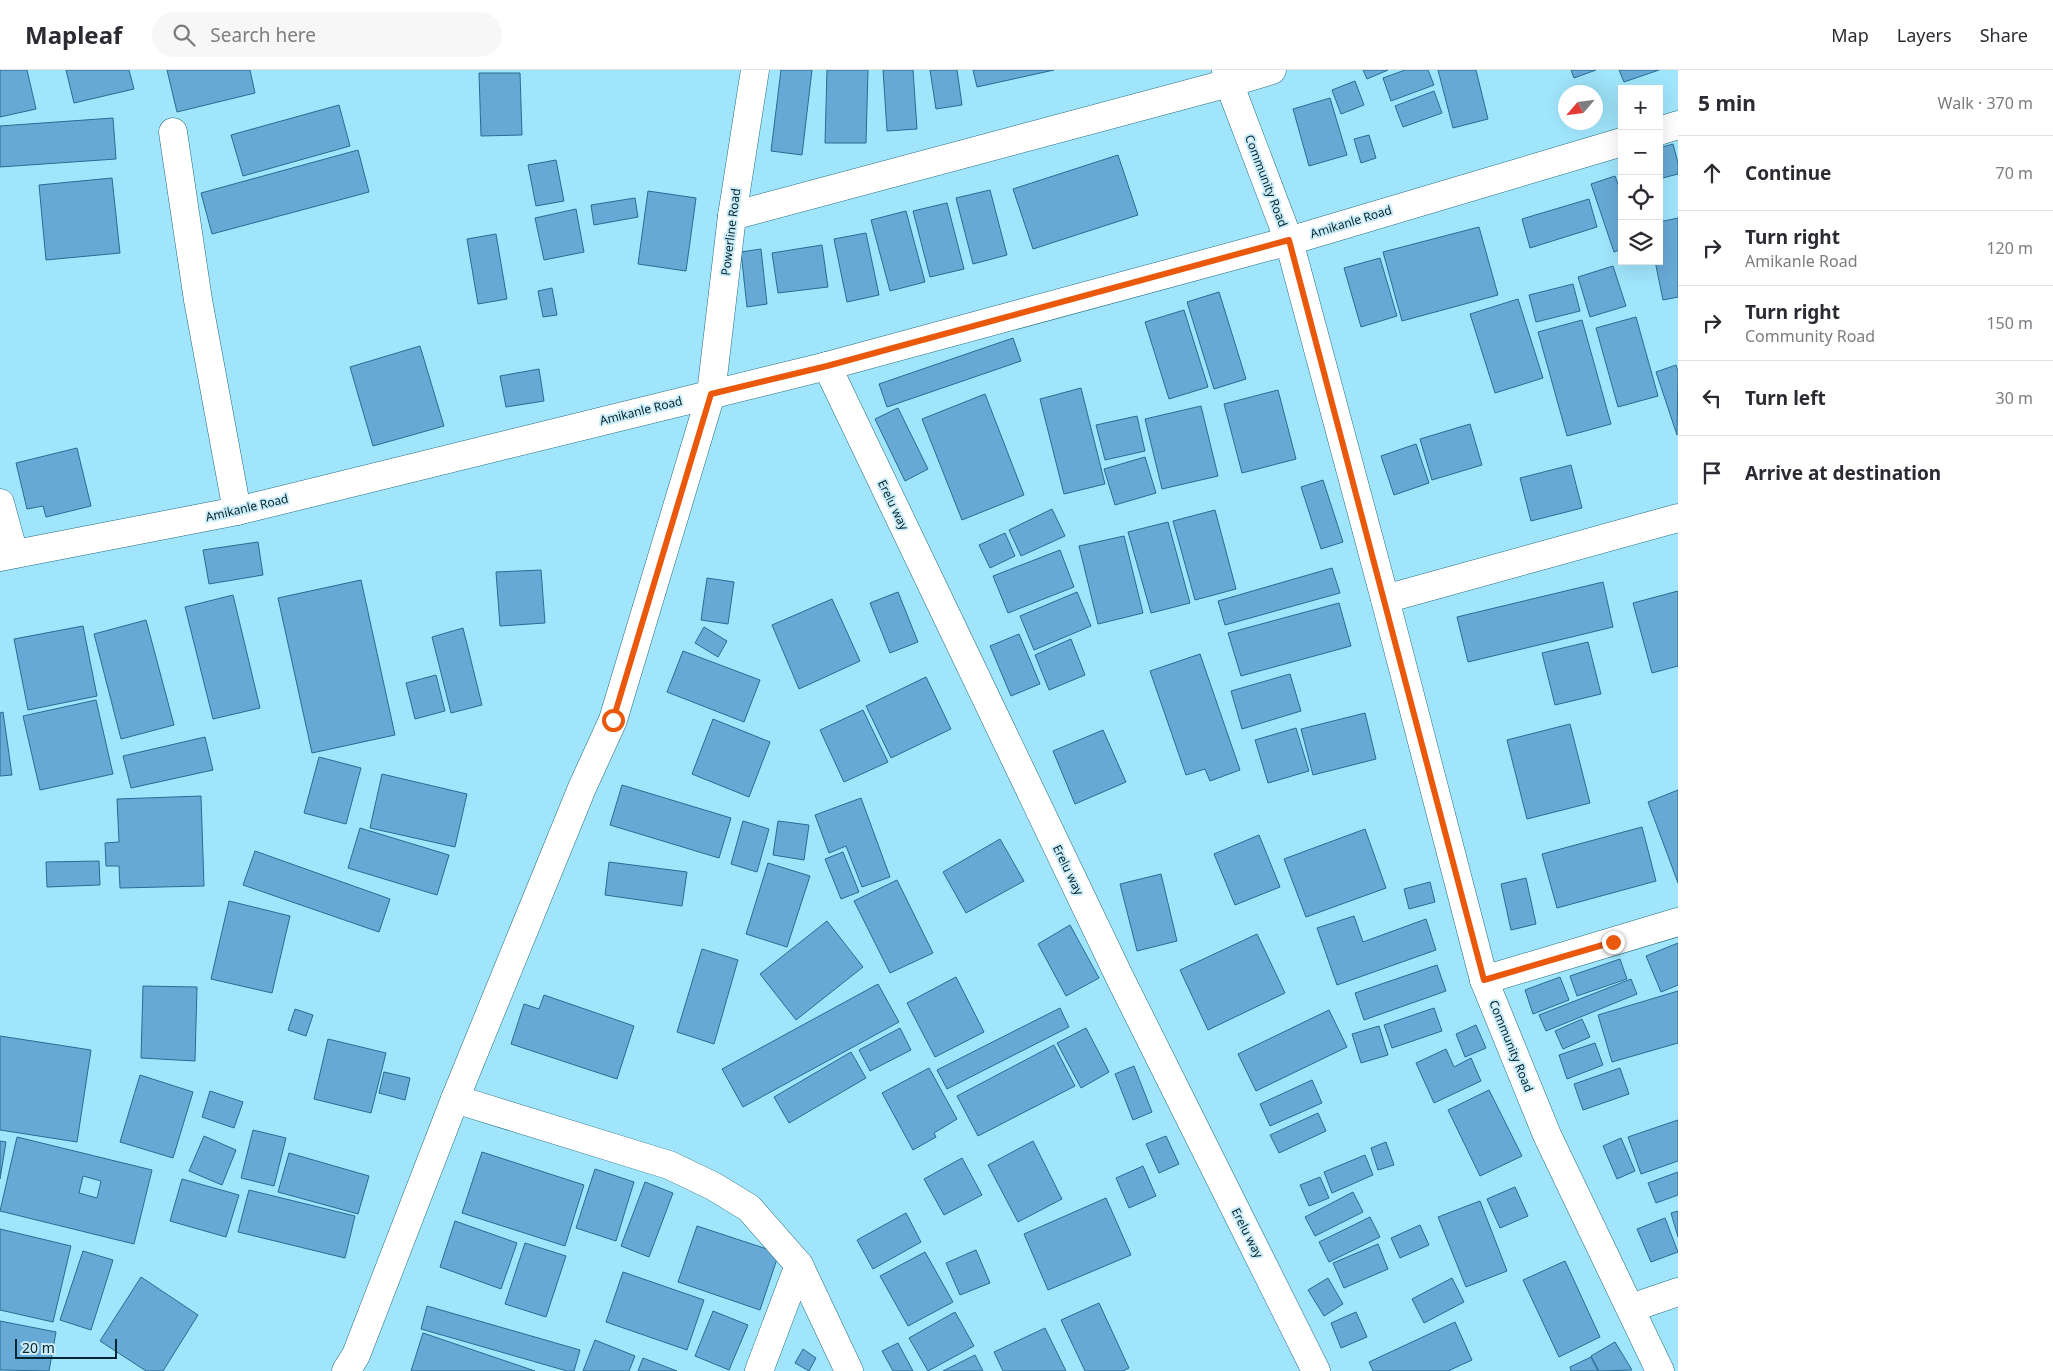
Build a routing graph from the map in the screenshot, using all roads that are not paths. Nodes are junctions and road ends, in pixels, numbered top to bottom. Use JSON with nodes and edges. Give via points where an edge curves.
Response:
{"nodes":[{"id":1,"x":755,"y":70,"type":"edge"},
{"id":2,"x":1272,"y":70,"type":"edge"},
{"id":3,"x":1228,"y":77,"type":"edge"},
{"id":4,"x":1678,"y":125,"type":"edge"},
{"id":5,"x":1663,"y":129,"type":"edge"},
{"id":6,"x":173,"y":132,"type":"dead end"},
{"id":7,"x":1618,"y":143,"type":"edge"},
{"id":8,"x":732,"y":216,"type":"junction"},
{"id":9,"x":1289,"y":240,"type":"junction"},
{"id":10,"x":827,"y":366,"type":"junction"},
{"id":11,"x":711,"y":394,"type":"junction"},
{"id":12,"x":0,"y":503,"type":"edge"},
{"id":13,"x":237,"y":511,"type":"junction"},
{"id":14,"x":1678,"y":518,"type":"edge"},
{"id":15,"x":7,"y":556,"type":"edge"},
{"id":16,"x":1385,"y":599,"type":"junction"},
{"id":17,"x":1678,"y":922,"type":"edge"},
{"id":18,"x":1484,"y":980,"type":"junction"},
{"id":19,"x":454,"y":1099,"type":"junction"},
{"id":20,"x":799,"y":1265,"type":"junction"},
{"id":21,"x":1678,"y":1292,"type":"edge"},
{"id":22,"x":1631,"y":1308,"type":"junction"},
{"id":23,"x":346,"y":1371,"type":"edge"},
{"id":24,"x":760,"y":1371,"type":"edge"},
{"id":25,"x":849,"y":1371,"type":"edge"},
{"id":26,"x":1316,"y":1371,"type":"edge"},
{"id":27,"x":1660,"y":1371,"type":"edge"}],
"edges":[{"from":1,"to":8,"type":"street","name":"Powerline Road"},
{"from":2,"to":3,"type":"street"},
{"from":3,"to":8,"type":"street"},
{"from":3,"to":9,"type":"street","name":"Community Road"},
{"from":4,"to":5,"type":"street"},
{"from":6,"to":13,"type":"street","via":[[198,300]]},
{"from":7,"to":9,"type":"street","name":"Amikanle Road"},
{"from":8,"to":11,"type":"street","name":"Powerline Road"},
{"from":9,"to":10,"type":"street","name":"Amikanle Road"},
{"from":9,"to":16,"type":"street","name":"Community Road"},
{"from":10,"to":11,"type":"street","name":"Amikanle Road"},
{"from":10,"to":26,"type":"street","name":"Erelu way","via":[[1120,978]]},
{"from":11,"to":13,"type":"street","name":"Amikanle Road"},
{"from":11,"to":19,"type":"street","name":"Powerline Road","via":[[613,720]]},
{"from":12,"to":15,"type":"street"},
{"from":13,"to":15,"type":"street","name":"Amikanle Road"},
{"from":14,"to":16,"type":"street"},
{"from":16,"to":18,"type":"street","name":"Community Road"},
{"from":17,"to":18,"type":"street"},
{"from":18,"to":22,"type":"street","name":"Community Road","via":[[1547,1135]]},
{"from":19,"to":20,"type":"street","via":[[670,1165],[748,1208]]},
{"from":19,"to":23,"type":"street","name":"Powerline Road","via":[[380,1296],[356,1356]]},
{"from":20,"to":24,"type":"street"},
{"from":20,"to":25,"type":"street"},
{"from":21,"to":22,"type":"street"},
{"from":22,"to":27,"type":"street","name":"Community Road"}]}
